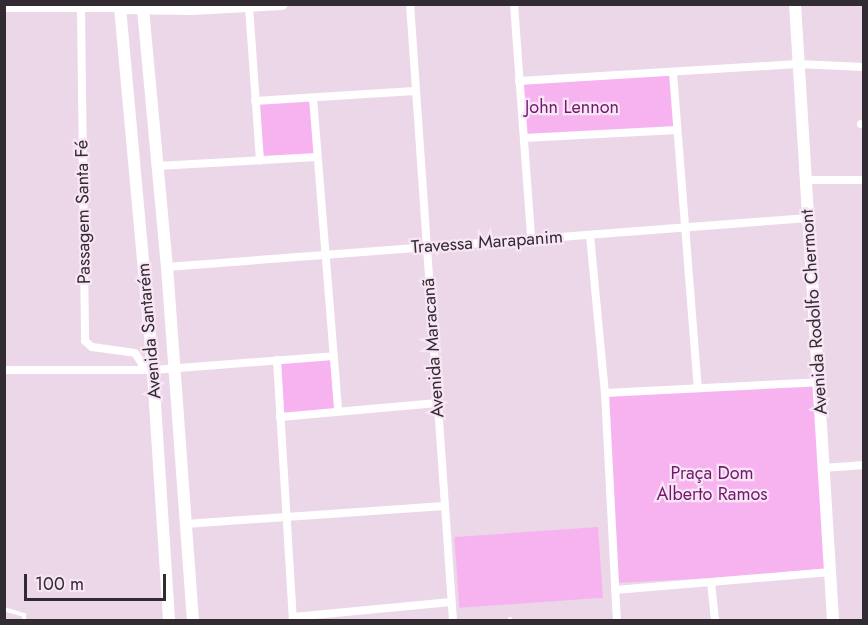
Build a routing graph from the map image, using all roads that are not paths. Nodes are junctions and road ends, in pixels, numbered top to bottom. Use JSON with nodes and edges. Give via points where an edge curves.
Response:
{"nodes":[{"id":1,"x":282,"y":4,"type":"edge"},
{"id":2,"x":410,"y":4,"type":"edge"},
{"id":3,"x":514,"y":4,"type":"edge"},
{"id":4,"x":795,"y":4,"type":"edge"},
{"id":5,"x":249,"y":7,"type":"junction"},
{"id":6,"x":4,"y":8,"type":"edge"},
{"id":7,"x":81,"y":8,"type":"junction"},
{"id":8,"x":120,"y":8,"type":"junction"},
{"id":9,"x":144,"y":9,"type":"junction"},
{"id":10,"x":123,"y":42,"type":"junction"},
{"id":11,"x":147,"y":42,"type":"junction"},
{"id":12,"x":797,"y":64,"type":"junction"},
{"id":13,"x":864,"y":67,"type":"edge"},
{"id":14,"x":673,"y":73,"type":"junction"},
{"id":15,"x":519,"y":81,"type":"junction"},
{"id":16,"x":415,"y":92,"type":"junction"},
{"id":17,"x":313,"y":98,"type":"junction"},
{"id":18,"x":255,"y":101,"type":"junction"},
{"id":19,"x":677,"y":130,"type":"junction"},
{"id":20,"x":524,"y":138,"type":"junction"},
{"id":21,"x":317,"y":157,"type":"junction"},
{"id":22,"x":260,"y":161,"type":"junction"},
{"id":23,"x":157,"y":166,"type":"junction"},
{"id":24,"x":805,"y":180,"type":"junction"},
{"id":25,"x":864,"y":180,"type":"edge"},
{"id":26,"x":808,"y":218,"type":"junction"},
{"id":27,"x":683,"y":229,"type":"junction"},
{"id":28,"x":590,"y":235,"type":"junction"},
{"id":29,"x":531,"y":238,"type":"junction"},
{"id":30,"x":426,"y":247,"type":"junction"},
{"id":31,"x":325,"y":255,"type":"junction"},
{"id":32,"x":167,"y":267,"type":"junction"},
{"id":33,"x":333,"y":356,"type":"junction"},
{"id":34,"x":277,"y":360,"type":"junction"},
{"id":35,"x":175,"y":368,"type":"junction"},
{"id":36,"x":4,"y":370,"type":"edge"},
{"id":37,"x":149,"y":370,"type":"junction"},
{"id":38,"x":819,"y":382,"type":"junction"},
{"id":39,"x":698,"y":388,"type":"junction"},
{"id":40,"x":604,"y":393,"type":"junction"},
{"id":41,"x":437,"y":403,"type":"junction"},
{"id":42,"x":338,"y":411,"type":"junction"},
{"id":43,"x":280,"y":417,"type":"junction"},
{"id":44,"x":864,"y":465,"type":"edge"},
{"id":45,"x":824,"y":468,"type":"junction"},
{"id":46,"x":444,"y":506,"type":"junction"},
{"id":47,"x":286,"y":515,"type":"junction"},
{"id":48,"x":186,"y":524,"type":"junction"},
{"id":49,"x":830,"y":572,"type":"junction"},
{"id":50,"x":711,"y":582,"type":"junction"},
{"id":51,"x":615,"y":590,"type":"junction"},
{"id":52,"x":451,"y":602,"type":"junction"},
{"id":53,"x":4,"y":609,"type":"edge"},
{"id":54,"x":351,"y":616,"type":"edge"},
{"id":55,"x":293,"y":619,"type":"edge"},
{"id":56,"x":24,"y":621,"type":"edge"},
{"id":57,"x":169,"y":621,"type":"edge"},
{"id":58,"x":193,"y":621,"type":"edge"},
{"id":59,"x":453,"y":621,"type":"edge"},
{"id":60,"x":617,"y":621,"type":"edge"},
{"id":61,"x":715,"y":621,"type":"edge"},
{"id":62,"x":833,"y":621,"type":"edge"}],
"edges":[{"from":1,"to":5,"type":"street"},
{"from":2,"to":16,"type":"street","name":"Avenida Maracanã"},
{"from":3,"to":15,"type":"street"},
{"from":4,"to":12,"type":"street","name":"Avenida Rodolfo Chermont"},
{"from":5,"to":9,"type":"street"},
{"from":5,"to":18,"type":"street"},
{"from":6,"to":7,"type":"street"},
{"from":7,"to":8,"type":"street"},
{"from":7,"to":37,"type":"street","name":"Passagem Santa Fé","via":[[85,341],[92,348],[135,353]]},
{"from":8,"to":9,"type":"street"},
{"from":8,"to":10,"type":"street","name":"Avenida Santarém"},
{"from":9,"to":11,"type":"street","name":"Avenida Santarém"},
{"from":10,"to":11,"type":"street","via":[[131,38]]},
{"from":10,"to":37,"type":"street","name":"Avenida Santarém"},
{"from":11,"to":23,"type":"street","name":"Avenida Santarém"},
{"from":12,"to":13,"type":"street"},
{"from":12,"to":14,"type":"street"},
{"from":12,"to":24,"type":"street","name":"Avenida Rodolfo Chermont"},
{"from":14,"to":15,"type":"street"},
{"from":14,"to":19,"type":"street"},
{"from":15,"to":20,"type":"street"},
{"from":16,"to":17,"type":"street"},
{"from":16,"to":30,"type":"street","name":"Avenida Maracanã"},
{"from":17,"to":18,"type":"street"},
{"from":17,"to":21,"type":"street"},
{"from":18,"to":22,"type":"street"},
{"from":19,"to":20,"type":"street"},
{"from":19,"to":27,"type":"street"},
{"from":20,"to":29,"type":"street"},
{"from":21,"to":22,"type":"street"},
{"from":21,"to":31,"type":"street"},
{"from":22,"to":23,"type":"street"},
{"from":23,"to":32,"type":"street","name":"Avenida Santarém"},
{"from":24,"to":25,"type":"street"},
{"from":24,"to":26,"type":"street","name":"Avenida Rodolfo Chermont"},
{"from":26,"to":27,"type":"street","name":"Travessa Marapanim"},
{"from":26,"to":38,"type":"street","name":"Avenida Rodolfo Chermont"},
{"from":27,"to":28,"type":"street","name":"Travessa Marapanim"},
{"from":27,"to":39,"type":"street"},
{"from":28,"to":29,"type":"street","name":"Travessa Marapanim"},
{"from":28,"to":40,"type":"street"},
{"from":29,"to":30,"type":"street","name":"Travessa Marapanim"},
{"from":30,"to":31,"type":"street","name":"Travessa Marapanim"},
{"from":30,"to":41,"type":"street","name":"Avenida Maracanã"},
{"from":31,"to":32,"type":"street","name":"Travessa Marapanim"},
{"from":31,"to":33,"type":"street"},
{"from":32,"to":35,"type":"street","name":"Avenida Santarém"},
{"from":33,"to":34,"type":"street"},
{"from":33,"to":42,"type":"street"},
{"from":34,"to":35,"type":"street"},
{"from":34,"to":43,"type":"street"},
{"from":35,"to":37,"type":"street"},
{"from":35,"to":48,"type":"street","name":"Avenida Santarém"},
{"from":36,"to":37,"type":"street"},
{"from":37,"to":57,"type":"street","name":"Avenida Santarém"},
{"from":38,"to":39,"type":"street"},
{"from":38,"to":45,"type":"street","name":"Avenida Rodolfo Chermont"},
{"from":39,"to":40,"type":"street"},
{"from":40,"to":51,"type":"street"},
{"from":41,"to":42,"type":"street"},
{"from":41,"to":46,"type":"street","name":"Avenida Maracanã"},
{"from":42,"to":43,"type":"street"},
{"from":43,"to":47,"type":"street"},
{"from":44,"to":45,"type":"street"},
{"from":45,"to":49,"type":"street","name":"Avenida Rodolfo Chermont"},
{"from":46,"to":47,"type":"street"},
{"from":46,"to":52,"type":"street","name":"Avenida Maracanã"},
{"from":47,"to":48,"type":"street"},
{"from":47,"to":55,"type":"street"},
{"from":48,"to":58,"type":"street","name":"Avenida Santarém"},
{"from":49,"to":50,"type":"street"},
{"from":49,"to":62,"type":"street","name":"Avenida Rodolfo Chermont"},
{"from":50,"to":51,"type":"street"},
{"from":50,"to":61,"type":"street"},
{"from":51,"to":60,"type":"street"},
{"from":52,"to":54,"type":"street"},
{"from":52,"to":59,"type":"street","name":"Avenida Maracanã"},
{"from":53,"to":56,"type":"lane","via":[[24,615]]},
{"from":54,"to":55,"type":"street"}]}
